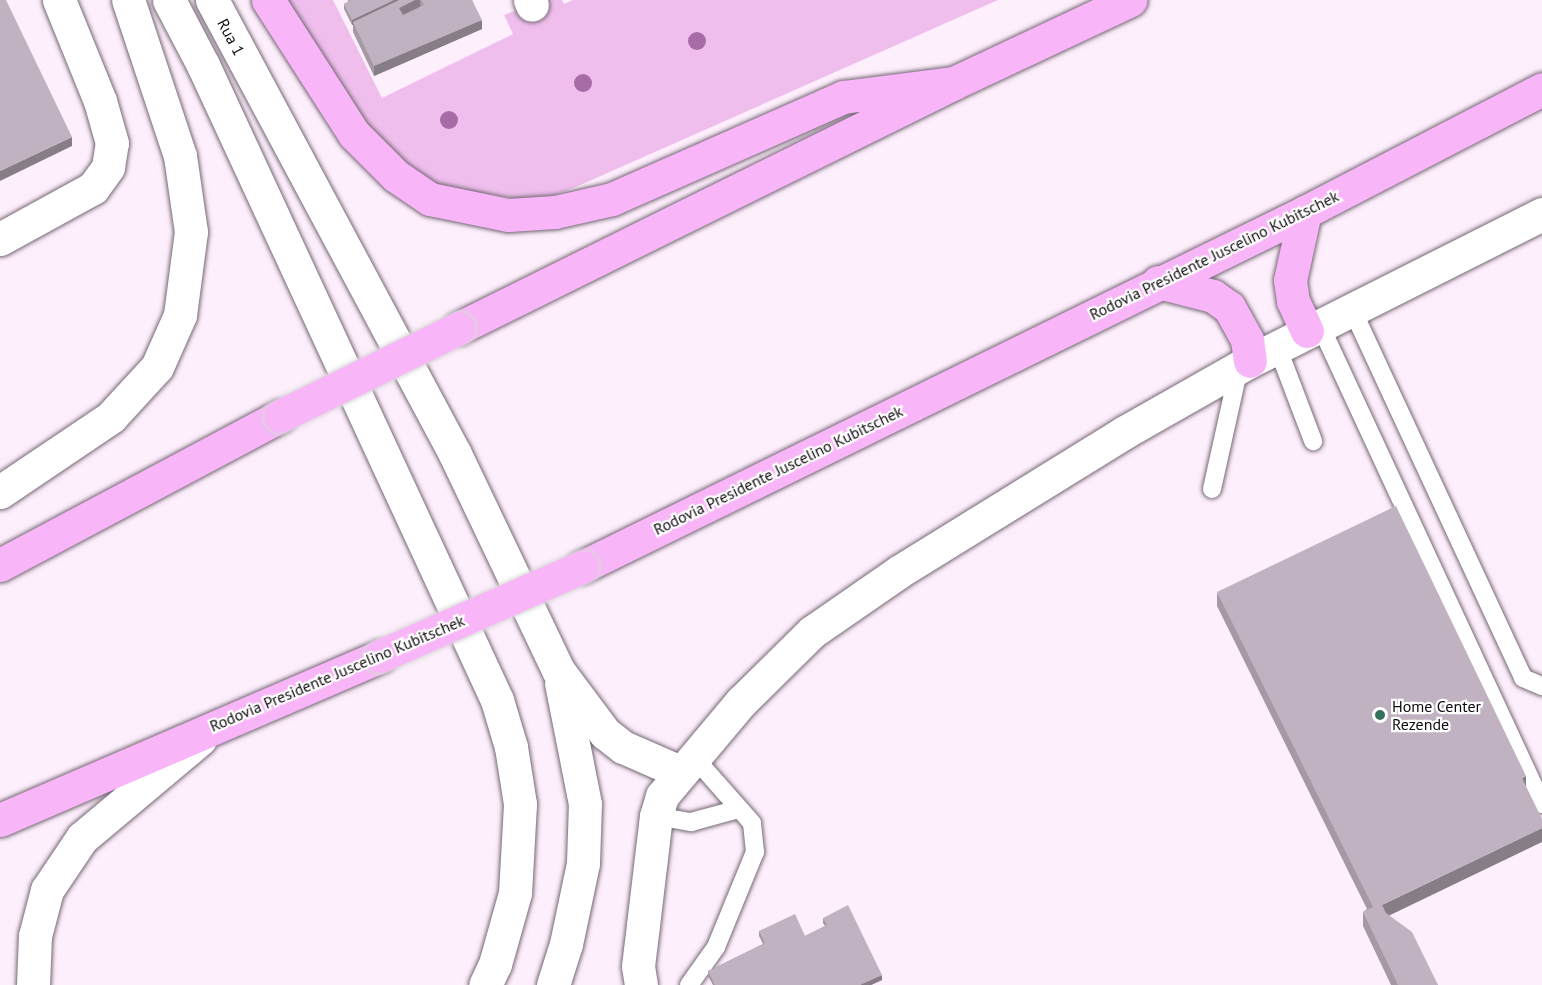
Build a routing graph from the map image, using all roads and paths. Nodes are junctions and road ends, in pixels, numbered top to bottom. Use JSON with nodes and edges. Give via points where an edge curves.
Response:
{"nodes":[{"id":1,"x":59,"y":0,"type":"edge"},
{"id":2,"x":128,"y":0,"type":"edge"},
{"id":3,"x":169,"y":0,"type":"edge"},
{"id":4,"x":212,"y":0,"type":"edge"},
{"id":5,"x":268,"y":0,"type":"edge"},
{"id":6,"x":1130,"y":0,"type":"edge"},
{"id":7,"x":954,"y":82,"type":"junction"},
{"id":8,"x":1542,"y":89,"type":"edge"},
{"id":9,"x":1305,"y":212,"type":"junction"},
{"id":10,"x":1542,"y":213,"type":"edge"},
{"id":11,"x":0,"y":239,"type":"edge"},
{"id":12,"x":1158,"y":282,"type":"junction"},
{"id":13,"x":1352,"y":309,"type":"junction"},
{"id":14,"x":1314,"y":328,"type":"junction"},
{"id":15,"x":1255,"y":358,"type":"junction"},
{"id":16,"x":1313,"y":441,"type":"dead end"},
{"id":17,"x":1212,"y":489,"type":"dead end"},
{"id":18,"x":0,"y":492,"type":"edge"},
{"id":19,"x":0,"y":565,"type":"edge"},
{"id":20,"x":558,"y":670,"type":"junction"},
{"id":21,"x":1542,"y":686,"type":"edge"},
{"id":22,"x":218,"y":724,"type":"junction"},
{"id":23,"x":686,"y":764,"type":"junction"},
{"id":24,"x":1542,"y":804,"type":"edge"},
{"id":25,"x":739,"y":808,"type":"junction"},
{"id":26,"x":656,"y":816,"type":"junction"},
{"id":27,"x":0,"y":820,"type":"edge"},
{"id":28,"x":33,"y":985,"type":"edge"},
{"id":29,"x":485,"y":985,"type":"edge"},
{"id":30,"x":553,"y":985,"type":"edge"},
{"id":31,"x":641,"y":985,"type":"edge"},
{"id":32,"x":690,"y":985,"type":"edge"}],
"edges":[{"from":1,"to":11,"type":"main road","via":[[100,101],[112,143],[108,167],[93,188]]},
{"from":2,"to":18,"type":"main road","via":[[180,156],[191,232],[180,315],[157,367],[111,417]]},
{"from":3,"to":29,"type":"main road","via":[[203,65],[497,700],[511,747],[520,804],[515,893]]},
{"from":4,"to":20,"type":"main road","name":"Rua 1","via":[[455,454]]},
{"from":5,"to":7,"type":"highway","via":[[354,134],[396,176],[430,199],[508,215],[555,212],[612,199],[843,97]]},
{"from":6,"to":7,"type":"highway"},
{"from":7,"to":19,"type":"highway","bridge":true,"via":[[280,416]]},
{"from":8,"to":9,"type":"highway","name":"Rodovia Presidente Juscelino Kubitschek"},
{"from":9,"to":12,"type":"highway","name":"Rodovia Presidente Juscelino Kubitschek"},
{"from":9,"to":14,"type":"highway","via":[[1290,280],[1293,301]]},
{"from":10,"to":13,"type":"main road"},
{"from":12,"to":15,"type":"highway","via":[[1213,296],[1229,308]]},
{"from":12,"to":22,"type":"highway","name":"Rodovia Presidente Juscelino Kubitschek","bridge":true,"via":[[582,567]]},
{"from":13,"to":14,"type":"main road"},
{"from":13,"to":21,"type":"lane","via":[[1523,678]]},
{"from":14,"to":15,"type":"main road"},
{"from":14,"to":24,"type":"lane"},
{"from":15,"to":16,"type":"lane"},
{"from":15,"to":17,"type":"lane"},
{"from":15,"to":23,"type":"main road","via":[[900,571],[812,632],[741,702]]},
{"from":20,"to":23,"type":"main road","via":[[605,733],[634,752]]},
{"from":20,"to":30,"type":"main road","via":[[585,804],[583,863],[567,944]]},
{"from":22,"to":27,"type":"highway","name":"Rodovia Presidente Juscelino Kubitschek"},
{"from":22,"to":28,"type":"main road","via":[[82,838],[47,890],[35,936]]},
{"from":23,"to":25,"type":"lane"},
{"from":23,"to":26,"type":"main road","via":[[662,796]]},
{"from":25,"to":26,"type":"lane","via":[[691,822]]},
{"from":25,"to":32,"type":"lane","via":[[752,823],[755,852],[716,947]]},
{"from":26,"to":31,"type":"main road","via":[[638,966]]}]}
